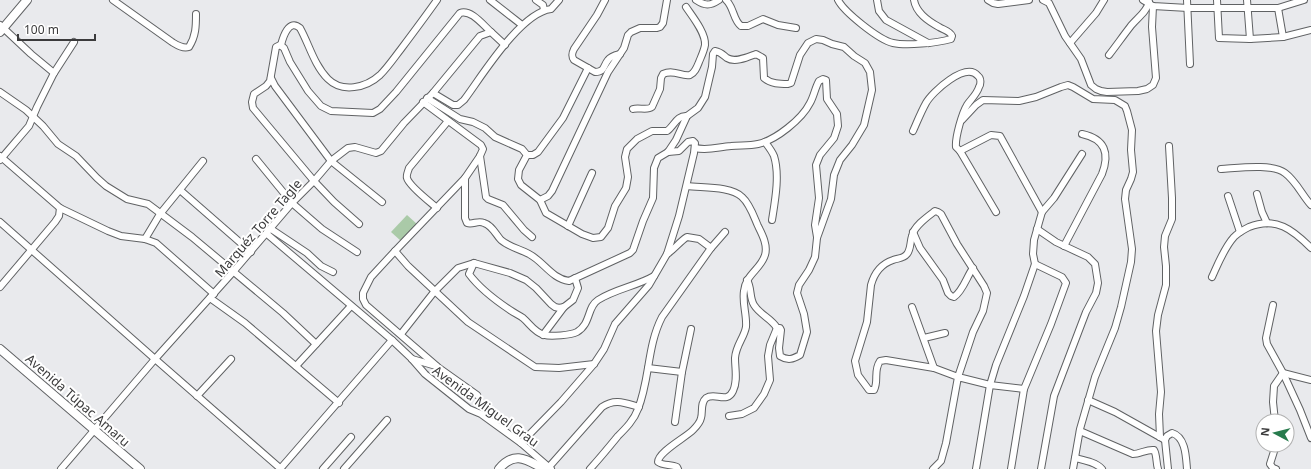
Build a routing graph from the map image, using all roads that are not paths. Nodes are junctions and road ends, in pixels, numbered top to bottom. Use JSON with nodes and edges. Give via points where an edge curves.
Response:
{"nodes":[{"id":1,"x":28,"y":0,"type":"edge"},
{"id":2,"x":113,"y":0,"type":"edge"},
{"id":3,"x":437,"y":0,"type":"edge"},
{"id":4,"x":490,"y":0,"type":"edge"},
{"id":5,"x":536,"y":0,"type":"edge"},
{"id":6,"x":558,"y":0,"type":"edge"},
{"id":7,"x":605,"y":0,"type":"edge"},
{"id":8,"x":667,"y":0,"type":"edge"},
{"id":9,"x":696,"y":0,"type":"edge"},
{"id":10,"x":718,"y":0,"type":"edge"},
{"id":11,"x":726,"y":0,"type":"edge"},
{"id":12,"x":838,"y":0,"type":"edge"},
{"id":13,"x":877,"y":0,"type":"edge"},
{"id":14,"x":914,"y":0,"type":"edge"},
{"id":15,"x":988,"y":0,"type":"edge"},
{"id":16,"x":1029,"y":0,"type":"edge"},
{"id":17,"x":1043,"y":0,"type":"edge"},
{"id":18,"x":1104,"y":0,"type":"edge"},
{"id":19,"x":1143,"y":0,"type":"edge"},
{"id":20,"x":1187,"y":0,"type":"edge"},
{"id":21,"x":1217,"y":0,"type":"edge"},
{"id":22,"x":1247,"y":0,"type":"edge"},
{"id":23,"x":1304,"y":0,"type":"edge"},
{"id":24,"x":1150,"y":3,"type":"edge"},
{"id":25,"x":686,"y":7,"type":"dead end"},
{"id":26,"x":1188,"y":8,"type":"junction"},
{"id":27,"x":1218,"y":8,"type":"junction"},
{"id":28,"x":1278,"y":8,"type":"junction"},
{"id":29,"x":1248,"y":9,"type":"junction"},
{"id":30,"x":544,"y":10,"type":"junction"},
{"id":31,"x":196,"y":14,"type":"dead end"},
{"id":32,"x":522,"y":25,"type":"junction"},
{"id":33,"x":1,"y":28,"type":"edge"},
{"id":34,"x":796,"y":28,"type":"dead end"},
{"id":35,"x":1311,"y":30,"type":"edge"},
{"id":36,"x":488,"y":33,"type":"junction"},
{"id":37,"x":1283,"y":37,"type":"junction"},
{"id":38,"x":1250,"y":39,"type":"junction"},
{"id":39,"x":74,"y":42,"type":"dead end"},
{"id":40,"x":930,"y":43,"type":"junction"},
{"id":41,"x":1070,"y":43,"type":"junction"},
{"id":42,"x":281,"y":45,"type":"junction"},
{"id":43,"x":505,"y":45,"type":"junction"},
{"id":44,"x":705,"y":45,"type":"junction"},
{"id":45,"x":715,"y":51,"type":"junction"},
{"id":46,"x":620,"y":54,"type":"junction"},
{"id":47,"x":1109,"y":55,"type":"dead end"},
{"id":48,"x":1190,"y":64,"type":"dead end"},
{"id":49,"x":588,"y":68,"type":"junction"},
{"id":50,"x":54,"y":73,"type":"junction"},
{"id":51,"x":271,"y":78,"type":"junction"},
{"id":52,"x":0,"y":92,"type":"edge"},
{"id":53,"x":433,"y":93,"type":"junction"},
{"id":54,"x":425,"y":100,"type":"junction"},
{"id":55,"x":632,"y":109,"type":"dead end"},
{"id":56,"x":32,"y":116,"type":"junction"},
{"id":57,"x":687,"y":116,"type":"junction"},
{"id":58,"x":962,"y":120,"type":"junction"},
{"id":59,"x":448,"y":121,"type":"junction"},
{"id":60,"x":913,"y":131,"type":"dead end"},
{"id":61,"x":1082,"y":134,"type":"dead end"},
{"id":62,"x":765,"y":142,"type":"junction"},
{"id":63,"x":1169,"y":146,"type":"dead end"},
{"id":64,"x":695,"y":148,"type":"junction"},
{"id":65,"x":960,"y":151,"type":"junction"},
{"id":66,"x":668,"y":152,"type":"junction"},
{"id":67,"x":1082,"y":154,"type":"dead end"},
{"id":68,"x":527,"y":155,"type":"junction"},
{"id":69,"x":480,"y":156,"type":"junction"},
{"id":70,"x":1,"y":158,"type":"edge"},
{"id":71,"x":256,"y":159,"type":"dead end"},
{"id":72,"x":203,"y":160,"type":"dead end"},
{"id":73,"x":330,"y":161,"type":"junction"},
{"id":74,"x":1221,"y":169,"type":"dead end"},
{"id":75,"x":592,"y":173,"type":"dead end"},
{"id":76,"x":465,"y":178,"type":"junction"},
{"id":77,"x":314,"y":181,"type":"junction"},
{"id":78,"x":686,"y":186,"type":"junction"},
{"id":79,"x":180,"y":190,"type":"junction"},
{"id":80,"x":1257,"y":194,"type":"dead end"},
{"id":81,"x":1228,"y":196,"type":"dead end"},
{"id":82,"x":540,"y":200,"type":"junction"},
{"id":83,"x":382,"y":202,"type":"dead end"},
{"id":84,"x":292,"y":203,"type":"junction"},
{"id":85,"x":1311,"y":205,"type":"edge"},
{"id":86,"x":60,"y":208,"type":"junction"},
{"id":87,"x":437,"y":208,"type":"junction"},
{"id":88,"x":996,"y":212,"type":"dead end"},
{"id":89,"x":1042,"y":212,"type":"junction"},
{"id":90,"x":160,"y":214,"type":"junction"},
{"id":91,"x":772,"y":220,"type":"dead end"},
{"id":92,"x":0,"y":222,"type":"edge"},
{"id":93,"x":1267,"y":223,"type":"junction"},
{"id":94,"x":359,"y":224,"type":"dead end"},
{"id":95,"x":568,"y":226,"type":"junction"},
{"id":96,"x":1037,"y":229,"type":"junction"},
{"id":97,"x":269,"y":231,"type":"junction"},
{"id":98,"x":725,"y":232,"type":"dead end"},
{"id":99,"x":913,"y":232,"type":"junction"},
{"id":100,"x":1240,"y":232,"type":"junction"},
{"id":101,"x":532,"y":237,"type":"dead end"},
{"id":102,"x":817,"y":238,"type":"junction"},
{"id":103,"x":145,"y":239,"type":"junction"},
{"id":104,"x":1064,"y":246,"type":"junction"},
{"id":105,"x":711,"y":248,"type":"junction"},
{"id":106,"x":1311,"y":248,"type":"edge"},
{"id":107,"x":32,"y":249,"type":"junction"},
{"id":108,"x":395,"y":251,"type":"junction"},
{"id":109,"x":251,"y":252,"type":"junction"},
{"id":110,"x":357,"y":252,"type":"dead end"},
{"id":111,"x":667,"y":254,"type":"junction"},
{"id":112,"x":474,"y":263,"type":"junction"},
{"id":113,"x":1035,"y":264,"type":"junction"},
{"id":114,"x":973,"y":268,"type":"junction"},
{"id":115,"x":233,"y":272,"type":"junction"},
{"id":116,"x":333,"y":272,"type":"dead end"},
{"id":117,"x":654,"y":276,"type":"junction"},
{"id":118,"x":575,"y":278,"type":"junction"},
{"id":119,"x":1212,"y":278,"type":"dead end"},
{"id":120,"x":747,"y":280,"type":"junction"},
{"id":121,"x":0,"y":286,"type":"edge"},
{"id":122,"x":434,"y":292,"type":"junction"},
{"id":123,"x":212,"y":296,"type":"junction"},
{"id":124,"x":1273,"y":305,"type":"dead end"},
{"id":125,"x":351,"y":306,"type":"junction"},
{"id":126,"x":564,"y":307,"type":"junction"},
{"id":127,"x":912,"y":307,"type":"dead end"},
{"id":128,"x":777,"y":328,"type":"junction"},
{"id":129,"x":690,"y":329,"type":"dead end"},
{"id":130,"x":945,"y":333,"type":"dead end"},
{"id":131,"x":401,"y":334,"type":"junction"},
{"id":132,"x":543,"y":335,"type":"junction"},
{"id":133,"x":924,"y":338,"type":"junction"},
{"id":134,"x":392,"y":340,"type":"junction"},
{"id":135,"x":316,"y":344,"type":"junction"},
{"id":136,"x":0,"y":349,"type":"edge"},
{"id":137,"x":411,"y":358,"type":"junction"},
{"id":138,"x":155,"y":359,"type":"junction"},
{"id":139,"x":231,"y":359,"type":"dead end"},
{"id":140,"x":594,"y":364,"type":"junction"},
{"id":141,"x":296,"y":366,"type":"junction"},
{"id":142,"x":440,"y":368,"type":"junction"},
{"id":143,"x":648,"y":368,"type":"junction"},
{"id":144,"x":934,"y":368,"type":"junction"},
{"id":145,"x":682,"y":372,"type":"junction"},
{"id":146,"x":1283,"y":373,"type":"junction"},
{"id":147,"x":958,"y":377,"type":"junction"},
{"id":148,"x":1311,"y":380,"type":"edge"},
{"id":149,"x":990,"y":385,"type":"junction"},
{"id":150,"x":1024,"y":389,"type":"junction"},
{"id":151,"x":477,"y":395,"type":"dead end"},
{"id":152,"x":197,"y":396,"type":"junction"},
{"id":153,"x":1088,"y":400,"type":"junction"},
{"id":154,"x":339,"y":402,"type":"junction"},
{"id":155,"x":639,"y":407,"type":"junction"},
{"id":156,"x":1274,"y":413,"type":"edge"},
{"id":157,"x":729,"y":416,"type":"dead end"},
{"id":158,"x":387,"y":420,"type":"dead end"},
{"id":159,"x":675,"y":422,"type":"dead end"},
{"id":160,"x":94,"y":430,"type":"junction"},
{"id":161,"x":1080,"y":431,"type":"junction"},
{"id":162,"x":351,"y":438,"type":"dead end"},
{"id":163,"x":1162,"y":438,"type":"junction"},
{"id":164,"x":1311,"y":438,"type":"edge"},
{"id":165,"x":521,"y":443,"type":"junction"},
{"id":166,"x":1273,"y":453,"type":"edge"},
{"id":167,"x":1075,"y":458,"type":"junction"},
{"id":168,"x":548,"y":468,"type":"edge"},
{"id":169,"x":61,"y":469,"type":"edge"},
{"id":170,"x":140,"y":469,"type":"edge"},
{"id":171,"x":281,"y":469,"type":"edge"},
{"id":172,"x":322,"y":469,"type":"edge"},
{"id":173,"x":344,"y":469,"type":"edge"},
{"id":174,"x":499,"y":469,"type":"edge"},
{"id":175,"x":590,"y":469,"type":"edge"},
{"id":176,"x":678,"y":469,"type":"edge"},
{"id":177,"x":933,"y":469,"type":"edge"},
{"id":178,"x":976,"y":469,"type":"edge"},
{"id":179,"x":1011,"y":469,"type":"edge"},
{"id":180,"x":1041,"y":469,"type":"edge"},
{"id":181,"x":1073,"y":469,"type":"edge"},
{"id":182,"x":1102,"y":469,"type":"edge"},
{"id":183,"x":1158,"y":469,"type":"edge"},
{"id":184,"x":1168,"y":469,"type":"edge"},
{"id":185,"x":1187,"y":469,"type":"edge"},
{"id":186,"x":1276,"y":469,"type":"edge"}],
"edges":[{"from":1,"to":33,"type":"street"},
{"from":2,"to":31,"type":"street","via":[[181,47],[190,47],[196,31]]},
{"from":3,"to":42,"type":"street","via":[[379,76],[354,88],[339,86],[326,78],[299,26],[290,26]]},
{"from":4,"to":32,"type":"street"},
{"from":5,"to":30,"type":"street","via":[[543,5]]},
{"from":6,"to":30,"type":"street","via":[[550,9]]},
{"from":7,"to":49,"type":"street","via":[[572,52],[574,60]]},
{"from":8,"to":46,"type":"street","via":[[662,26],[640,28],[631,32]]},
{"from":9,"to":10,"type":"street","via":[[707,5]]},
{"from":11,"to":34,"type":"street","via":[[740,26],[748,26],[763,19]]},
{"from":12,"to":40,"type":"street","via":[[858,22],[887,41],[899,44]]},
{"from":13,"to":40,"type":"street","via":[[879,11],[886,20]]},
{"from":14,"to":40,"type":"street","via":[[917,11],[952,36],[951,39]]},
{"from":15,"to":16,"type":"street","via":[[998,4]]},
{"from":17,"to":41,"type":"street","via":[[1048,3]]},
{"from":18,"to":41,"type":"street"},
{"from":19,"to":24,"type":"street"},
{"from":20,"to":26,"type":"street"},
{"from":21,"to":27,"type":"street"},
{"from":22,"to":29,"type":"street"},
{"from":23,"to":28,"type":"street"},
{"from":24,"to":26,"type":"street"},
{"from":24,"to":41,"type":"street","via":[[1156,78],[1153,85],[1147,89],[1107,92],[1096,89],[1091,85]]},
{"from":24,"to":47,"type":"street"},
{"from":25,"to":44,"type":"street","via":[[703,35]]},
{"from":26,"to":27,"type":"street"},
{"from":26,"to":48,"type":"street"},
{"from":27,"to":29,"type":"street"},
{"from":27,"to":38,"type":"street","via":[[1219,38]]},
{"from":28,"to":29,"type":"street"},
{"from":28,"to":37,"type":"street"},
{"from":29,"to":38,"type":"street"},
{"from":30,"to":32,"type":"street"},
{"from":32,"to":43,"type":"street"},
{"from":33,"to":50,"type":"street"},
{"from":35,"to":37,"type":"street"},
{"from":36,"to":42,"type":"street","via":[[470,13],[460,13],[396,92],[378,111],[371,114],[331,110],[321,106],[308,91]]},
{"from":36,"to":43,"type":"street"},
{"from":36,"to":53,"type":"street","name":"Marquéz Torre Tagle","via":[[480,36]]},
{"from":37,"to":38,"type":"street"},
{"from":39,"to":50,"type":"street"},
{"from":42,"to":51,"type":"street","via":[[276,47]]},
{"from":43,"to":53,"type":"street","via":[[458,105],[453,105]]},
{"from":44,"to":45,"type":"street"},
{"from":44,"to":55,"type":"street","via":[[693,73],[664,73],[652,108]]},
{"from":45,"to":57,"type":"street","via":[[705,98],[698,108]]},
{"from":45,"to":102,"type":"street","via":[[734,60],[760,55],[763,58],[764,78],[776,84],[788,84],[800,55],[808,43],[816,39],[844,47],[865,63],[870,72],[872,90],[864,125],[840,160],[834,175],[831,200]]},
{"from":46,"to":49,"type":"street","via":[[609,59],[602,71],[595,72]]},
{"from":46,"to":82,"type":"street","via":[[608,72],[552,191]]},
{"from":49,"to":68,"type":"street","via":[[563,118],[538,152]]},
{"from":50,"to":56,"type":"street"},
{"from":51,"to":73,"type":"street"},
{"from":51,"to":77,"type":"street","via":[[266,86],[254,94],[253,108]]},
{"from":52,"to":56,"type":"street"},
{"from":53,"to":54,"type":"street","name":"Marquéz Torre Tagle"},
{"from":54,"to":59,"type":"street"},
{"from":54,"to":68,"type":"street","via":[[460,119],[485,128],[495,137],[522,149]]},
{"from":54,"to":73,"type":"street","name":"Marquéz Torre Tagle","via":[[381,150],[376,153],[348,148]]},
{"from":56,"to":70,"type":"street","via":[[29,126]]},
{"from":56,"to":90,"type":"street","via":[[58,144],[76,156],[106,186],[127,198],[148,204]]},
{"from":57,"to":66,"type":"street"},
{"from":57,"to":95,"type":"street","via":[[677,119],[667,131],[652,131],[637,139],[627,149],[626,188],[615,206],[608,228],[601,237],[593,238]]},
{"from":58,"to":60,"type":"street","via":[[966,106],[980,83],[978,76],[970,71],[962,73],[936,90],[926,103]]},
{"from":58,"to":65,"type":"street","via":[[956,144]]},
{"from":58,"to":153,"type":"street","via":[[983,100],[1019,101],[1068,86],[1074,86],[1093,99],[1115,100],[1125,106],[1132,130],[1133,172],[1125,199],[1132,249],[1131,262],[1119,314]]},
{"from":59,"to":69,"type":"street","via":[[482,145]]},
{"from":59,"to":87,"type":"street","via":[[409,168],[407,174],[407,179],[420,194]]},
{"from":61,"to":104,"type":"street","via":[[1099,141],[1107,157],[1106,165]]},
{"from":62,"to":64,"type":"street","via":[[707,150]]},
{"from":62,"to":91,"type":"street","via":[[772,151],[775,161],[776,191]]},
{"from":62,"to":102,"type":"street","via":[[799,117],[811,102],[818,82],[826,80],[827,99],[837,114],[838,126],[834,138],[820,155],[816,165]]},
{"from":63,"to":163,"type":"street","via":[[1172,219],[1165,236],[1166,285],[1156,331]]},
{"from":64,"to":66,"type":"street","via":[[693,141],[688,142],[679,151]]},
{"from":64,"to":78,"type":"street"},
{"from":65,"to":88,"type":"street"},
{"from":65,"to":89,"type":"street","via":[[991,135],[1000,136]]},
{"from":66,"to":118,"type":"street","via":[[658,158],[654,168],[653,198],[633,250]]},
{"from":67,"to":89,"type":"street"},
{"from":68,"to":82,"type":"street","via":[[519,170],[518,179],[521,185]]},
{"from":69,"to":76,"type":"street"},
{"from":69,"to":101,"type":"street","via":[[486,197],[502,205]]},
{"from":70,"to":86,"type":"street"},
{"from":71,"to":84,"type":"street"},
{"from":72,"to":79,"type":"street"},
{"from":73,"to":77,"type":"street","name":"Marquéz Torre Tagle"},
{"from":73,"to":83,"type":"street"},
{"from":74,"to":85,"type":"street","via":[[1279,169]]},
{"from":75,"to":95,"type":"street"},
{"from":76,"to":87,"type":"street"},
{"from":76,"to":118,"type":"street","via":[[467,223],[485,223],[502,241],[530,254],[563,281],[569,282]]},
{"from":77,"to":84,"type":"street","name":"Marquéz Torre Tagle"},
{"from":77,"to":94,"type":"street"},
{"from":78,"to":111,"type":"street"},
{"from":78,"to":120,"type":"street","via":[[730,190],[745,200],[763,235],[766,250],[763,260]]},
{"from":79,"to":90,"type":"street"},
{"from":79,"to":109,"type":"street"},
{"from":80,"to":93,"type":"street"},
{"from":81,"to":100,"type":"street"},
{"from":82,"to":95,"type":"street","via":[[546,213]]},
{"from":84,"to":97,"type":"street","name":"Marquéz Torre Tagle"},
{"from":84,"to":110,"type":"street","via":[[322,229]]},
{"from":86,"to":103,"type":"street","via":[[114,234]]},
{"from":86,"to":107,"type":"street","via":[[55,222]]},
{"from":87,"to":108,"type":"street"},
{"from":89,"to":96,"type":"street"},
{"from":90,"to":103,"type":"street"},
{"from":90,"to":115,"type":"street"},
{"from":92,"to":107,"type":"street"},
{"from":93,"to":100,"type":"street","via":[[1254,225]]},
{"from":93,"to":106,"type":"street","via":[[1287,228]]},
{"from":96,"to":104,"type":"street"},
{"from":96,"to":113,"type":"street","via":[[1033,254]]},
{"from":97,"to":109,"type":"street","name":"Marquéz Torre Tagle"},
{"from":97,"to":116,"type":"street"},
{"from":97,"to":125,"type":"street","name":"Avenida Miguel Grau"},
{"from":98,"to":105,"type":"street"},
{"from":99,"to":114,"type":"street","via":[[933,212],[938,212]]},
{"from":99,"to":114,"type":"street","via":[[920,248],[951,296],[958,294]]},
{"from":99,"to":144,"type":"street","via":[[906,255],[883,266],[873,278],[866,326],[856,365],[858,375],[871,391],[875,388],[876,369],[882,360]]},
{"from":100,"to":119,"type":"street","via":[[1233,238]]},
{"from":102,"to":128,"type":"street","via":[[815,257],[797,293],[807,332],[800,355],[792,359],[780,356],[782,330]]},
{"from":103,"to":123,"type":"street","via":[[156,243]]},
{"from":104,"to":180,"type":"street","via":[[1088,257],[1095,264],[1098,283],[1054,396]]},
{"from":105,"to":111,"type":"street","via":[[699,239],[688,236]]},
{"from":105,"to":143,"type":"street","via":[[662,317],[657,327]]},
{"from":107,"to":121,"type":"street"},
{"from":107,"to":138,"type":"street"},
{"from":108,"to":122,"type":"street"},
{"from":108,"to":131,"type":"street","via":[[372,277],[362,293],[362,299]]},
{"from":109,"to":115,"type":"street","name":"Marquéz Torre Tagle"},
{"from":111,"to":117,"type":"street"},
{"from":112,"to":122,"type":"street","via":[[458,268]]},
{"from":112,"to":126,"type":"street","via":[[526,280],[555,307]]},
{"from":112,"to":132,"type":"street","via":[[469,274],[482,290]]},
{"from":113,"to":149,"type":"street"},
{"from":113,"to":150,"type":"street","via":[[1062,277],[1066,283]]},
{"from":114,"to":147,"type":"street","via":[[986,293],[983,312],[973,332]]},
{"from":115,"to":123,"type":"street","name":"Marquéz Torre Tagle"},
{"from":115,"to":135,"type":"street"},
{"from":117,"to":132,"type":"street","via":[[597,301],[584,326],[576,332]]},
{"from":117,"to":140,"type":"street","via":[[650,285],[615,324]]},
{"from":118,"to":126,"type":"street","via":[[578,288],[573,300]]},
{"from":120,"to":128,"type":"street","via":[[750,299],[754,306],[773,321]]},
{"from":120,"to":176,"type":"street","via":[[744,291],[746,326],[736,352],[734,391],[726,398],[711,396],[705,399],[702,403],[701,419],[696,427],[659,458],[658,462],[661,464],[672,465]]},
{"from":122,"to":131,"type":"street"},
{"from":122,"to":140,"type":"street","via":[[468,322],[535,367],[560,368]]},
{"from":123,"to":138,"type":"street","name":"Marquéz Torre Tagle"},
{"from":123,"to":141,"type":"street"},
{"from":124,"to":146,"type":"street","via":[[1266,338]]},
{"from":125,"to":134,"type":"street","name":"Avenida Miguel Grau"},
{"from":125,"to":135,"type":"street"},
{"from":126,"to":132,"type":"street"},
{"from":127,"to":133,"type":"street"},
{"from":128,"to":157,"type":"street","via":[[770,345],[770,380],[764,394],[754,408],[742,414]]},
{"from":129,"to":145,"type":"street"},
{"from":130,"to":133,"type":"street"},
{"from":131,"to":142,"type":"street"},
{"from":133,"to":144,"type":"street"},
{"from":134,"to":137,"type":"street","name":"Avenida Miguel Grau"},
{"from":134,"to":154,"type":"street"},
{"from":135,"to":141,"type":"street"},
{"from":136,"to":160,"type":"street","name":"Avenida Túpac Amaru"},
{"from":137,"to":142,"type":"street"},
{"from":137,"to":165,"type":"street","name":"Avenida Miguel Grau","via":[[425,374],[469,409],[481,414]]},
{"from":138,"to":152,"type":"street"},
{"from":138,"to":160,"type":"street","name":"Marquéz Torre Tagle"},
{"from":139,"to":152,"type":"street"},
{"from":140,"to":165,"type":"street"},
{"from":141,"to":154,"type":"street"},
{"from":142,"to":151,"type":"street"},
{"from":143,"to":145,"type":"street"},
{"from":143,"to":155,"type":"street"},
{"from":144,"to":147,"type":"street"},
{"from":145,"to":159,"type":"street"},
{"from":146,"to":148,"type":"street"},
{"from":146,"to":156,"type":"street","via":[[1274,386]]},
{"from":146,"to":164,"type":"street"},
{"from":147,"to":149,"type":"street"},
{"from":147,"to":177,"type":"street","via":[[946,443],[941,461]]},
{"from":149,"to":150,"type":"street"},
{"from":149,"to":178,"type":"street"},
{"from":150,"to":179,"type":"street"},
{"from":152,"to":171,"type":"street"},
{"from":153,"to":161,"type":"street"},
{"from":153,"to":163,"type":"street"},
{"from":154,"to":171,"type":"street"},
{"from":155,"to":168,"type":"street","via":[[619,402],[610,402],[602,406]]},
{"from":155,"to":175,"type":"street","via":[[632,421]]},
{"from":158,"to":173,"type":"street"},
{"from":160,"to":169,"type":"street","name":"Marquéz Torre Tagle"},
{"from":160,"to":170,"type":"street","name":"Avenida Túpac Amaru"},
{"from":161,"to":167,"type":"street"},
{"from":161,"to":183,"type":"street","via":[[1133,454],[1154,450]]},
{"from":162,"to":172,"type":"street"},
{"from":163,"to":184,"type":"street"},
{"from":163,"to":185,"type":"street","via":[[1172,433],[1178,435],[1182,441]]},
{"from":165,"to":168,"type":"street","name":"Avenida Miguel Grau"},
{"from":166,"to":186,"type":"street","via":[[1270,464]]},
{"from":167,"to":181,"type":"street"},
{"from":167,"to":182,"type":"street","via":[[1100,466]]},
{"from":168,"to":174,"type":"street","via":[[521,458],[511,460]]}]}
